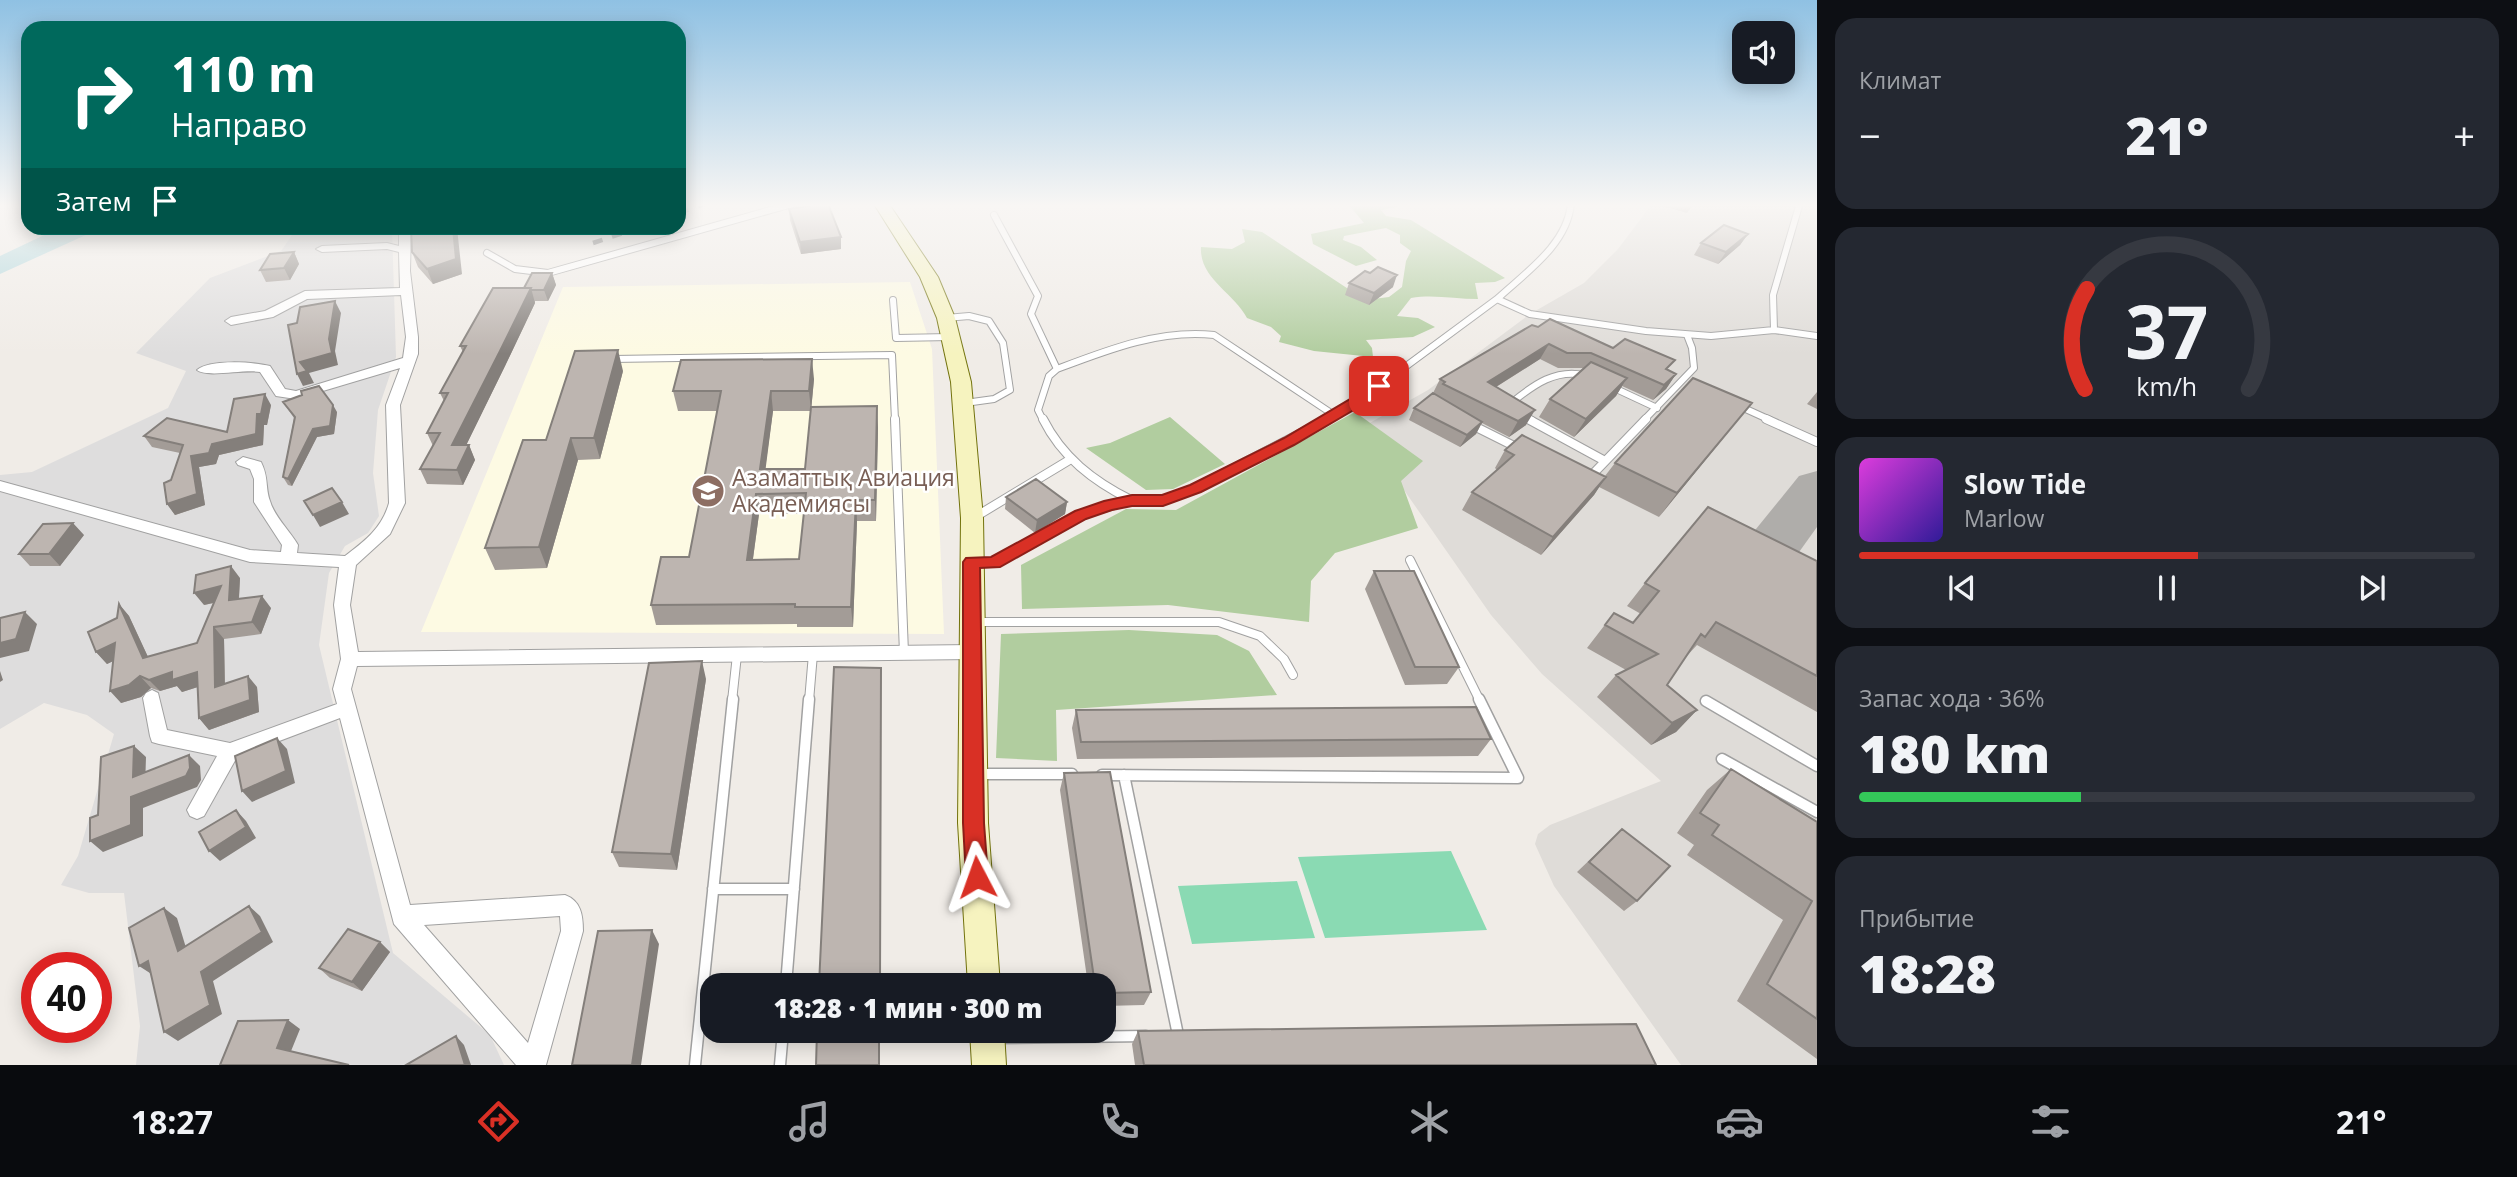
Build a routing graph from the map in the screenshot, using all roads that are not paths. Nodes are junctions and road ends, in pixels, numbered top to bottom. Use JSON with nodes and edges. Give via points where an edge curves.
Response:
{"nodes":[{"id":1,"x":403,"y":254,"type":"edge"},
{"id":2,"x":488,"y":254,"type":"edge"},
{"id":3,"x":619,"y":254,"type":"edge"},
{"id":4,"x":915,"y":254,"type":"edge"},
{"id":5,"x":1015,"y":254,"type":"edge"},
{"id":6,"x":1546,"y":254,"type":"edge"},
{"id":7,"x":1785,"y":254,"type":"edge"},
{"id":8,"x":407,"y":291,"type":"junction"},
{"id":9,"x":1497,"y":299,"type":"junction"},
{"id":10,"x":893,"y":300,"type":"dead end"},
{"id":11,"x":231,"y":320,"type":"dead end"},
{"id":12,"x":948,"y":328,"type":"junction"},
{"id":13,"x":1774,"y":330,"type":"junction"},
{"id":14,"x":1687,"y":335,"type":"junction"},
{"id":15,"x":1817,"y":336,"type":"edge"},
{"id":16,"x":602,"y":360,"type":"edge"},
{"id":17,"x":408,"y":361,"type":"junction"},
{"id":18,"x":1057,"y":369,"type":"junction"},
{"id":19,"x":204,"y":370,"type":"dead end"},
{"id":20,"x":1591,"y":378,"type":"edge"},
{"id":21,"x":1684,"y":381,"type":"junction"},
{"id":22,"x":1602,"y":383,"type":"edge"},
{"id":23,"x":1696,"y":386,"type":"edge"},
{"id":24,"x":962,"y":403,"type":"junction"},
{"id":25,"x":1732,"y":403,"type":"edge"},
{"id":26,"x":1657,"y":408,"type":"junction"},
{"id":27,"x":1334,"y":415,"type":"junction"},
{"id":28,"x":1468,"y":422,"type":"edge"},
{"id":29,"x":1817,"y":442,"type":"edge"},
{"id":30,"x":1526,"y":453,"type":"edge"},
{"id":31,"x":1071,"y":458,"type":"junction"},
{"id":32,"x":1605,"y":461,"type":"junction"},
{"id":33,"x":243,"y":462,"type":"dead end"},
{"id":34,"x":1584,"y":483,"type":"edge"},
{"id":35,"x":0,"y":486,"type":"edge"},
{"id":36,"x":1132,"y":500,"type":"junction"},
{"id":37,"x":972,"y":518,"type":"junction"},
{"id":38,"x":288,"y":558,"type":"junction"},
{"id":39,"x":1410,"y":560,"type":"dead end"},
{"id":40,"x":348,"y":562,"type":"junction"},
{"id":41,"x":972,"y":562,"type":"junction"},
{"id":42,"x":973,"y":622,"type":"junction"},
{"id":43,"x":972,"y":652,"type":"junction"},
{"id":44,"x":904,"y":653,"type":"junction"},
{"id":45,"x":813,"y":654,"type":"junction"},
{"id":46,"x":737,"y":655,"type":"junction"},
{"id":47,"x":350,"y":659,"type":"junction"},
{"id":48,"x":1293,"y":675,"type":"dead end"},
{"id":49,"x":152,"y":698,"type":"dead end"},
{"id":50,"x":1706,"y":702,"type":"dead end"},
{"id":51,"x":346,"y":708,"type":"junction"},
{"id":52,"x":230,"y":751,"type":"junction"},
{"id":53,"x":1722,"y":759,"type":"dead end"},
{"id":54,"x":1817,"y":766,"type":"edge"},
{"id":55,"x":973,"y":774,"type":"junction"},
{"id":56,"x":1083,"y":774,"type":"edge"},
{"id":57,"x":1097,"y":775,"type":"edge"},
{"id":58,"x":1124,"y":775,"type":"junction"},
{"id":59,"x":197,"y":810,"type":"dead end"},
{"id":60,"x":1817,"y":812,"type":"edge"},
{"id":61,"x":713,"y":889,"type":"junction"},
{"id":62,"x":794,"y":889,"type":"junction"},
{"id":63,"x":402,"y":916,"type":"junction"},
{"id":64,"x":787,"y":973,"type":"edge"},
{"id":65,"x":983,"y":973,"type":"edge"},
{"id":66,"x":1178,"y":1035,"type":"junction"},
{"id":67,"x":1191,"y":1035,"type":"edge"},
{"id":68,"x":782,"y":1043,"type":"edge"},
{"id":69,"x":988,"y":1045,"type":"edge"},
{"id":70,"x":533,"y":1065,"type":"edge"},
{"id":71,"x":695,"y":1065,"type":"edge"},
{"id":72,"x":780,"y":1065,"type":"edge"}],
"edges":[{"from":1,"to":8,"type":"street"},
{"from":2,"to":3,"type":"lane","via":[[498,263],[526,273],[548,274]]},
{"from":4,"to":12,"type":"street"},
{"from":5,"to":18,"type":"lane","via":[[1038,296],[1031,314]]},
{"from":6,"to":9,"type":"lane"},
{"from":7,"to":13,"type":"lane","via":[[1773,295]]},
{"from":8,"to":11,"type":"street","via":[[305,295],[269,314]]},
{"from":8,"to":17,"type":"street","via":[[412,337]]},
{"from":9,"to":14,"type":"lane","via":[[1530,314]]},
{"from":9,"to":27,"type":"lane"},
{"from":10,"to":12,"type":"lane","via":[[896,338]]},
{"from":12,"to":24,"type":"street"},
{"from":12,"to":24,"type":"lane","via":[[969,316],[989,321],[1003,344],[1010,390],[994,398]]},
{"from":13,"to":14,"type":"lane"},
{"from":13,"to":15,"type":"lane"},
{"from":14,"to":21,"type":"lane","via":[[1694,368]]},
{"from":16,"to":44,"type":"lane","via":[[892,355]]},
{"from":17,"to":19,"type":"street","via":[[296,395],[281,393],[265,369]]},
{"from":17,"to":40,"type":"street","via":[[393,405],[394,517],[375,542]]},
{"from":18,"to":27,"type":"lane","via":[[1178,332],[1200,332],[1214,335]]},
{"from":18,"to":31,"type":"lane","via":[[1049,376],[1038,410],[1050,435]]},
{"from":20,"to":32,"type":"lane","via":[[1580,373],[1553,374],[1510,404],[1532,422]]},
{"from":21,"to":23,"type":"lane"},
{"from":21,"to":26,"type":"lane"},
{"from":22,"to":26,"type":"lane"},
{"from":24,"to":37,"type":"street"},
{"from":25,"to":29,"type":"lane"},
{"from":26,"to":32,"type":"lane"},
{"from":27,"to":36,"type":"lane","via":[[1195,488],[1163,500]]},
{"from":28,"to":30,"type":"lane"},
{"from":31,"to":36,"type":"lane","via":[[1104,487]]},
{"from":31,"to":37,"type":"lane"},
{"from":32,"to":34,"type":"lane"},
{"from":33,"to":38,"type":"street","via":[[256,466],[262,502],[290,545]]},
{"from":35,"to":38,"type":"street","via":[[250,556]]},
{"from":36,"to":41,"type":"lane","via":[[1080,515],[994,563]]},
{"from":37,"to":41,"type":"street"},
{"from":38,"to":40,"type":"street"},
{"from":39,"to":58,"type":"lane","via":[[1518,778]]},
{"from":40,"to":47,"type":"street","via":[[342,606]]},
{"from":41,"to":42,"type":"street"},
{"from":42,"to":43,"type":"street"},
{"from":42,"to":48,"type":"lane","via":[[1219,622],[1260,636]]},
{"from":43,"to":44,"type":"street"},
{"from":43,"to":55,"type":"street"},
{"from":44,"to":45,"type":"street"},
{"from":45,"to":46,"type":"street"},
{"from":45,"to":62,"type":"lane"},
{"from":46,"to":47,"type":"street"},
{"from":46,"to":61,"type":"lane"},
{"from":47,"to":51,"type":"street","via":[[342,689]]},
{"from":49,"to":52,"type":"street","via":[[159,736]]},
{"from":50,"to":54,"type":"lane"},
{"from":51,"to":52,"type":"street"},
{"from":51,"to":63,"type":"street"},
{"from":52,"to":59,"type":"street"},
{"from":53,"to":60,"type":"lane"},
{"from":55,"to":56,"type":"lane"},
{"from":55,"to":65,"type":"street"},
{"from":57,"to":58,"type":"lane"},
{"from":58,"to":66,"type":"lane"},
{"from":61,"to":62,"type":"lane"},
{"from":61,"to":71,"type":"lane"},
{"from":62,"to":64,"type":"lane"},
{"from":63,"to":70,"type":"street"},
{"from":63,"to":70,"type":"street","via":[[565,905],[572,915],[572,931]]},
{"from":66,"to":67,"type":"lane"},
{"from":66,"to":69,"type":"lane"},
{"from":68,"to":72,"type":"lane"}]}
